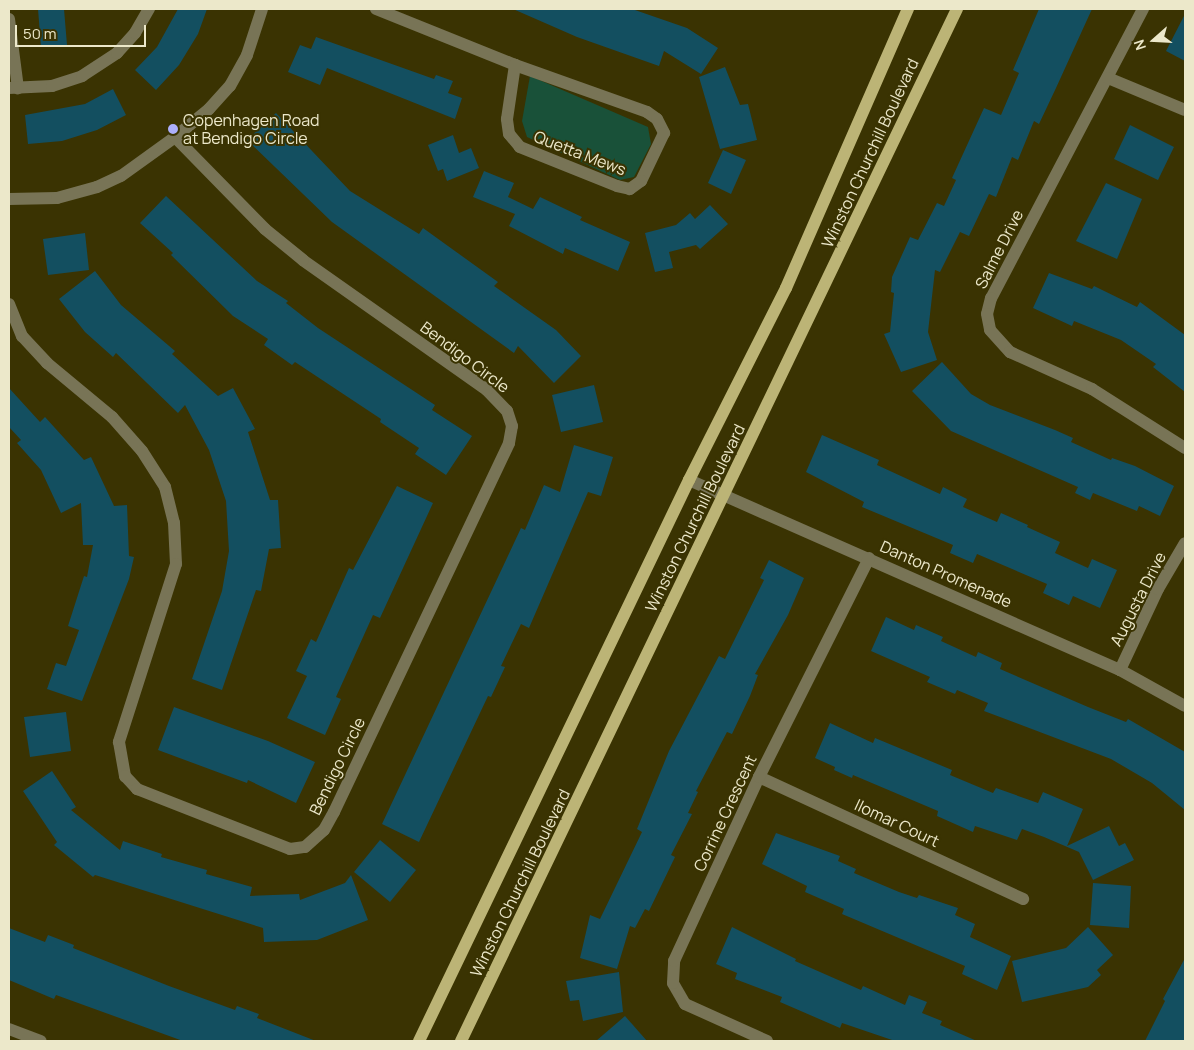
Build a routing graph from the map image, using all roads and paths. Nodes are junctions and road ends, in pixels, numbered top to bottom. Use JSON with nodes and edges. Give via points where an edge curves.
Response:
{"nodes":[{"id":1,"x":149,"y":9,"type":"edge"},
{"id":2,"x":262,"y":9,"type":"edge"},
{"id":3,"x":376,"y":9,"type":"edge"},
{"id":4,"x":908,"y":9,"type":"edge"},
{"id":5,"x":957,"y":9,"type":"edge"},
{"id":6,"x":1143,"y":9,"type":"edge"},
{"id":7,"x":9,"y":19,"type":"edge"},
{"id":8,"x":515,"y":65,"type":"junction"},
{"id":9,"x":1108,"y":78,"type":"junction"},
{"id":10,"x":13,"y":88,"type":"edge"},
{"id":11,"x":1185,"y":110,"type":"edge"},
{"id":12,"x":174,"y":137,"type":"junction"},
{"id":13,"x":9,"y":199,"type":"edge"},
{"id":14,"x":9,"y":304,"type":"edge"},
{"id":15,"x":1185,"y":448,"type":"edge"},
{"id":16,"x":690,"y":480,"type":"junction"},
{"id":17,"x":725,"y":494,"type":"junction"},
{"id":18,"x":1185,"y":544,"type":"edge"},
{"id":19,"x":870,"y":558,"type":"junction"},
{"id":20,"x":1120,"y":670,"type":"junction"},
{"id":21,"x":1185,"y":706,"type":"edge"},
{"id":22,"x":759,"y":776,"type":"junction"},
{"id":23,"x":1023,"y":899,"type":"dead end"},
{"id":24,"x":9,"y":1029,"type":"edge"},
{"id":25,"x":41,"y":1041,"type":"edge"},
{"id":26,"x":418,"y":1041,"type":"edge"},
{"id":27,"x":462,"y":1041,"type":"edge"},
{"id":28,"x":767,"y":1041,"type":"edge"}],
"edges":[{"from":1,"to":10,"type":"street","via":[[128,42],[98,66],[52,86]]},
{"from":2,"to":12,"type":"street","via":[[247,55],[230,86],[210,109]]},
{"from":3,"to":8,"type":"street","name":"Quetta Mews"},
{"from":4,"to":16,"type":"main road","name":"Winston Churchill Boulevard","via":[[786,288]]},
{"from":5,"to":17,"type":"main road","name":"Winston Churchill Boulevard"},
{"from":6,"to":9,"type":"street","name":"Salme Drive"},
{"from":7,"to":10,"type":"street"},
{"from":8,"to":8,"type":"street","name":"Quetta Mews","via":[[507,119],[509,134],[520,147],[617,186],[630,189],[641,181],[664,133],[658,119],[647,112]]},
{"from":9,"to":11,"type":"street"},
{"from":9,"to":15,"type":"street","name":"Salme Drive","via":[[991,298],[987,314],[990,330],[1010,352],[1092,390]]},
{"from":12,"to":13,"type":"street","via":[[121,176],[97,187],[57,198]]},
{"from":12,"to":14,"type":"street","name":"Bendigo Circle","via":[[265,229],[303,260],[486,390],[507,411],[512,426],[509,443],[334,812],[324,830],[305,847],[290,849],[281,846],[137,789],[125,776],[120,742],[176,564],[170,505],[165,487],[142,451],[112,417],[47,363],[22,336]]},
{"from":16,"to":17,"type":"street","name":"Danton Promenade"},
{"from":16,"to":26,"type":"main road","name":"Winston Churchill Boulevard"},
{"from":17,"to":19,"type":"street","name":"Danton Promenade"},
{"from":17,"to":27,"type":"main road","name":"Winston Churchill Boulevard"},
{"from":18,"to":20,"type":"street","name":"Augusta Drive","via":[[1158,589]]},
{"from":19,"to":20,"type":"street","name":"Danton Promenade"},
{"from":19,"to":22,"type":"street","name":"Corrine Crescent"},
{"from":20,"to":21,"type":"street","name":"Danton Promenade"},
{"from":22,"to":23,"type":"street","name":"Ilomar Court"},
{"from":22,"to":28,"type":"street","name":"Corrine Crescent","via":[[674,961],[673,983],[685,1004]]},
{"from":24,"to":25,"type":"street"}]}
